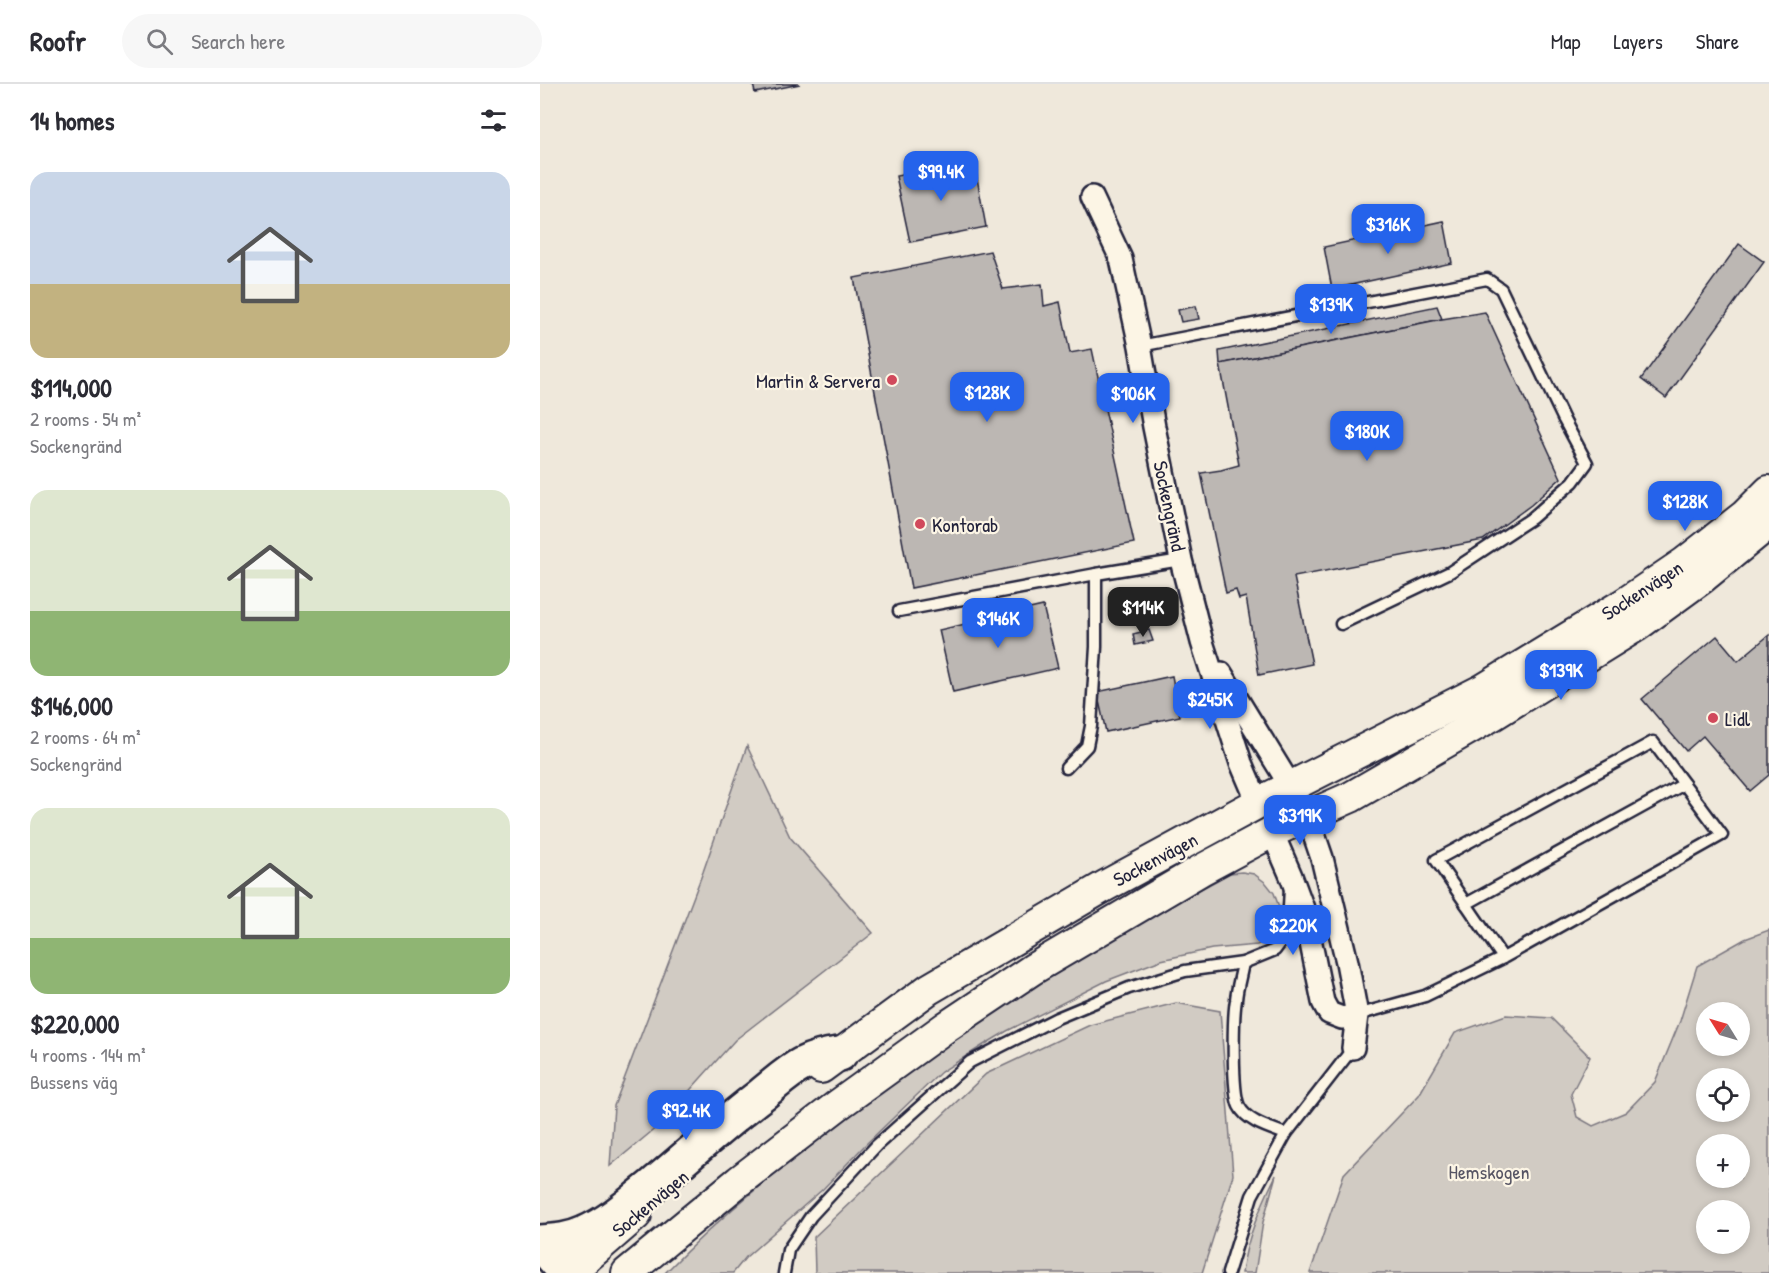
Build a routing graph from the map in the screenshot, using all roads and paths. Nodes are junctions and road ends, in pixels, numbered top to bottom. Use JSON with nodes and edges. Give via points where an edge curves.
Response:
{"nodes":[{"id":1,"x":1092,"y":197,"type":"dead end"},
{"id":2,"x":1140,"y":346,"type":"junction"},
{"id":3,"x":1769,"y":490,"type":"edge"},
{"id":4,"x":1769,"y":522,"type":"edge"},
{"id":5,"x":1181,"y":560,"type":"junction"},
{"id":6,"x":1096,"y":574,"type":"junction"},
{"id":7,"x":899,"y":611,"type":"dead end"},
{"id":8,"x":1341,"y":624,"type":"dead end"},
{"id":9,"x":1202,"y":642,"type":"junction"},
{"id":10,"x":1066,"y":768,"type":"dead end"},
{"id":11,"x":1684,"y":784,"type":"junction"},
{"id":12,"x":1290,"y":787,"type":"junction"},
{"id":13,"x":1258,"y":803,"type":"junction"},
{"id":14,"x":1308,"y":817,"type":"junction"},
{"id":15,"x":1272,"y":832,"type":"junction"},
{"id":16,"x":1291,"y":876,"type":"junction"},
{"id":17,"x":1466,"y":904,"type":"junction"},
{"id":18,"x":1503,"y":958,"type":"junction"},
{"id":19,"x":1243,"y":963,"type":"junction"},
{"id":20,"x":1357,"y":1015,"type":"junction"},
{"id":21,"x":1353,"y":1048,"type":"joint"},
{"id":22,"x":840,"y":1054,"type":"junction"},
{"id":23,"x":838,"y":1105,"type":"junction"},
{"id":24,"x":1286,"y":1134,"type":"junction"},
{"id":25,"x":540,"y":1242,"type":"edge"},
{"id":26,"x":567,"y":1273,"type":"edge"},
{"id":27,"x":627,"y":1273,"type":"edge"},
{"id":28,"x":656,"y":1273,"type":"edge"},
{"id":29,"x":784,"y":1273,"type":"edge"},
{"id":30,"x":1228,"y":1273,"type":"edge"}],
"edges":[{"from":1,"to":2,"type":"street","name":"Sockengränd","via":[[1121,259]]},
{"from":2,"to":5,"type":"street","name":"Sockengränd"},
{"from":2,"to":8,"type":"lane","via":[[1487,279],[1501,289],[1587,463],[1573,482],[1532,518],[1450,572]]},
{"from":3,"to":12,"type":"main road","name":"Sockenvägen","via":[[1745,515],[1693,556],[1615,609],[1482,690]]},
{"from":4,"to":14,"type":"main road","name":"Sockenvägen","via":[[1638,625],[1483,721],[1351,797]]},
{"from":5,"to":6,"type":"lane"},
{"from":5,"to":9,"type":"street","name":"Sockengränd"},
{"from":6,"to":7,"type":"lane"},
{"from":6,"to":10,"type":"lane","via":[[1091,726],[1087,746]]},
{"from":9,"to":12,"type":"street","name":"Sockengränd"},
{"from":9,"to":13,"type":"street","name":"Sockengränd"},
{"from":11,"to":17,"type":"lane"},
{"from":11,"to":17,"type":"lane","via":[[1653,742],[1436,860]]},
{"from":11,"to":18,"type":"lane","via":[[1722,835]]},
{"from":12,"to":13,"type":"main road","name":"Sockenvägen"},
{"from":12,"to":14,"type":"main road"},
{"from":13,"to":15,"type":"main road"},
{"from":13,"to":22,"type":"main road","name":"Sockenvägen","via":[[1105,886],[929,989]]},
{"from":14,"to":15,"type":"main road","name":"Sockenvägen"},
{"from":14,"to":20,"type":"street","via":[[1322,858]]},
{"from":15,"to":16,"type":"street"},
{"from":15,"to":23,"type":"main road","name":"Sockenvägen","via":[[1033,969]]},
{"from":16,"to":19,"type":"lane","via":[[1284,938],[1275,950]]},
{"from":16,"to":20,"type":"street","via":[[1305,914],[1323,1002],[1329,1013],[1342,1018]]},
{"from":17,"to":18,"type":"lane"},
{"from":18,"to":20,"type":"lane","via":[[1425,996]]},
{"from":19,"to":24,"type":"lane","via":[[1235,1001],[1235,1089],[1239,1106],[1259,1124]]},
{"from":19,"to":29,"type":"lane","via":[[1185,971],[1129,988],[1057,1018],[970,1062],[877,1145],[811,1216],[788,1250]]},
{"from":20,"to":21,"type":"street"},
{"from":21,"to":24,"type":"lane"},
{"from":22,"to":25,"type":"highway","via":[[802,1063],[596,1227],[570,1238]]},
{"from":22,"to":26,"type":"main road","name":"Sockenvägen","via":[[742,1125]]},
{"from":23,"to":27,"type":"main road","name":"Sockenvägen"},
{"from":23,"to":28,"type":"main road","name":"Sockenvägen","via":[[778,1163],[666,1258]]},
{"from":24,"to":30,"type":"lane","via":[[1252,1196]]},
{"from":25,"to":26,"type":"highway"}]}
